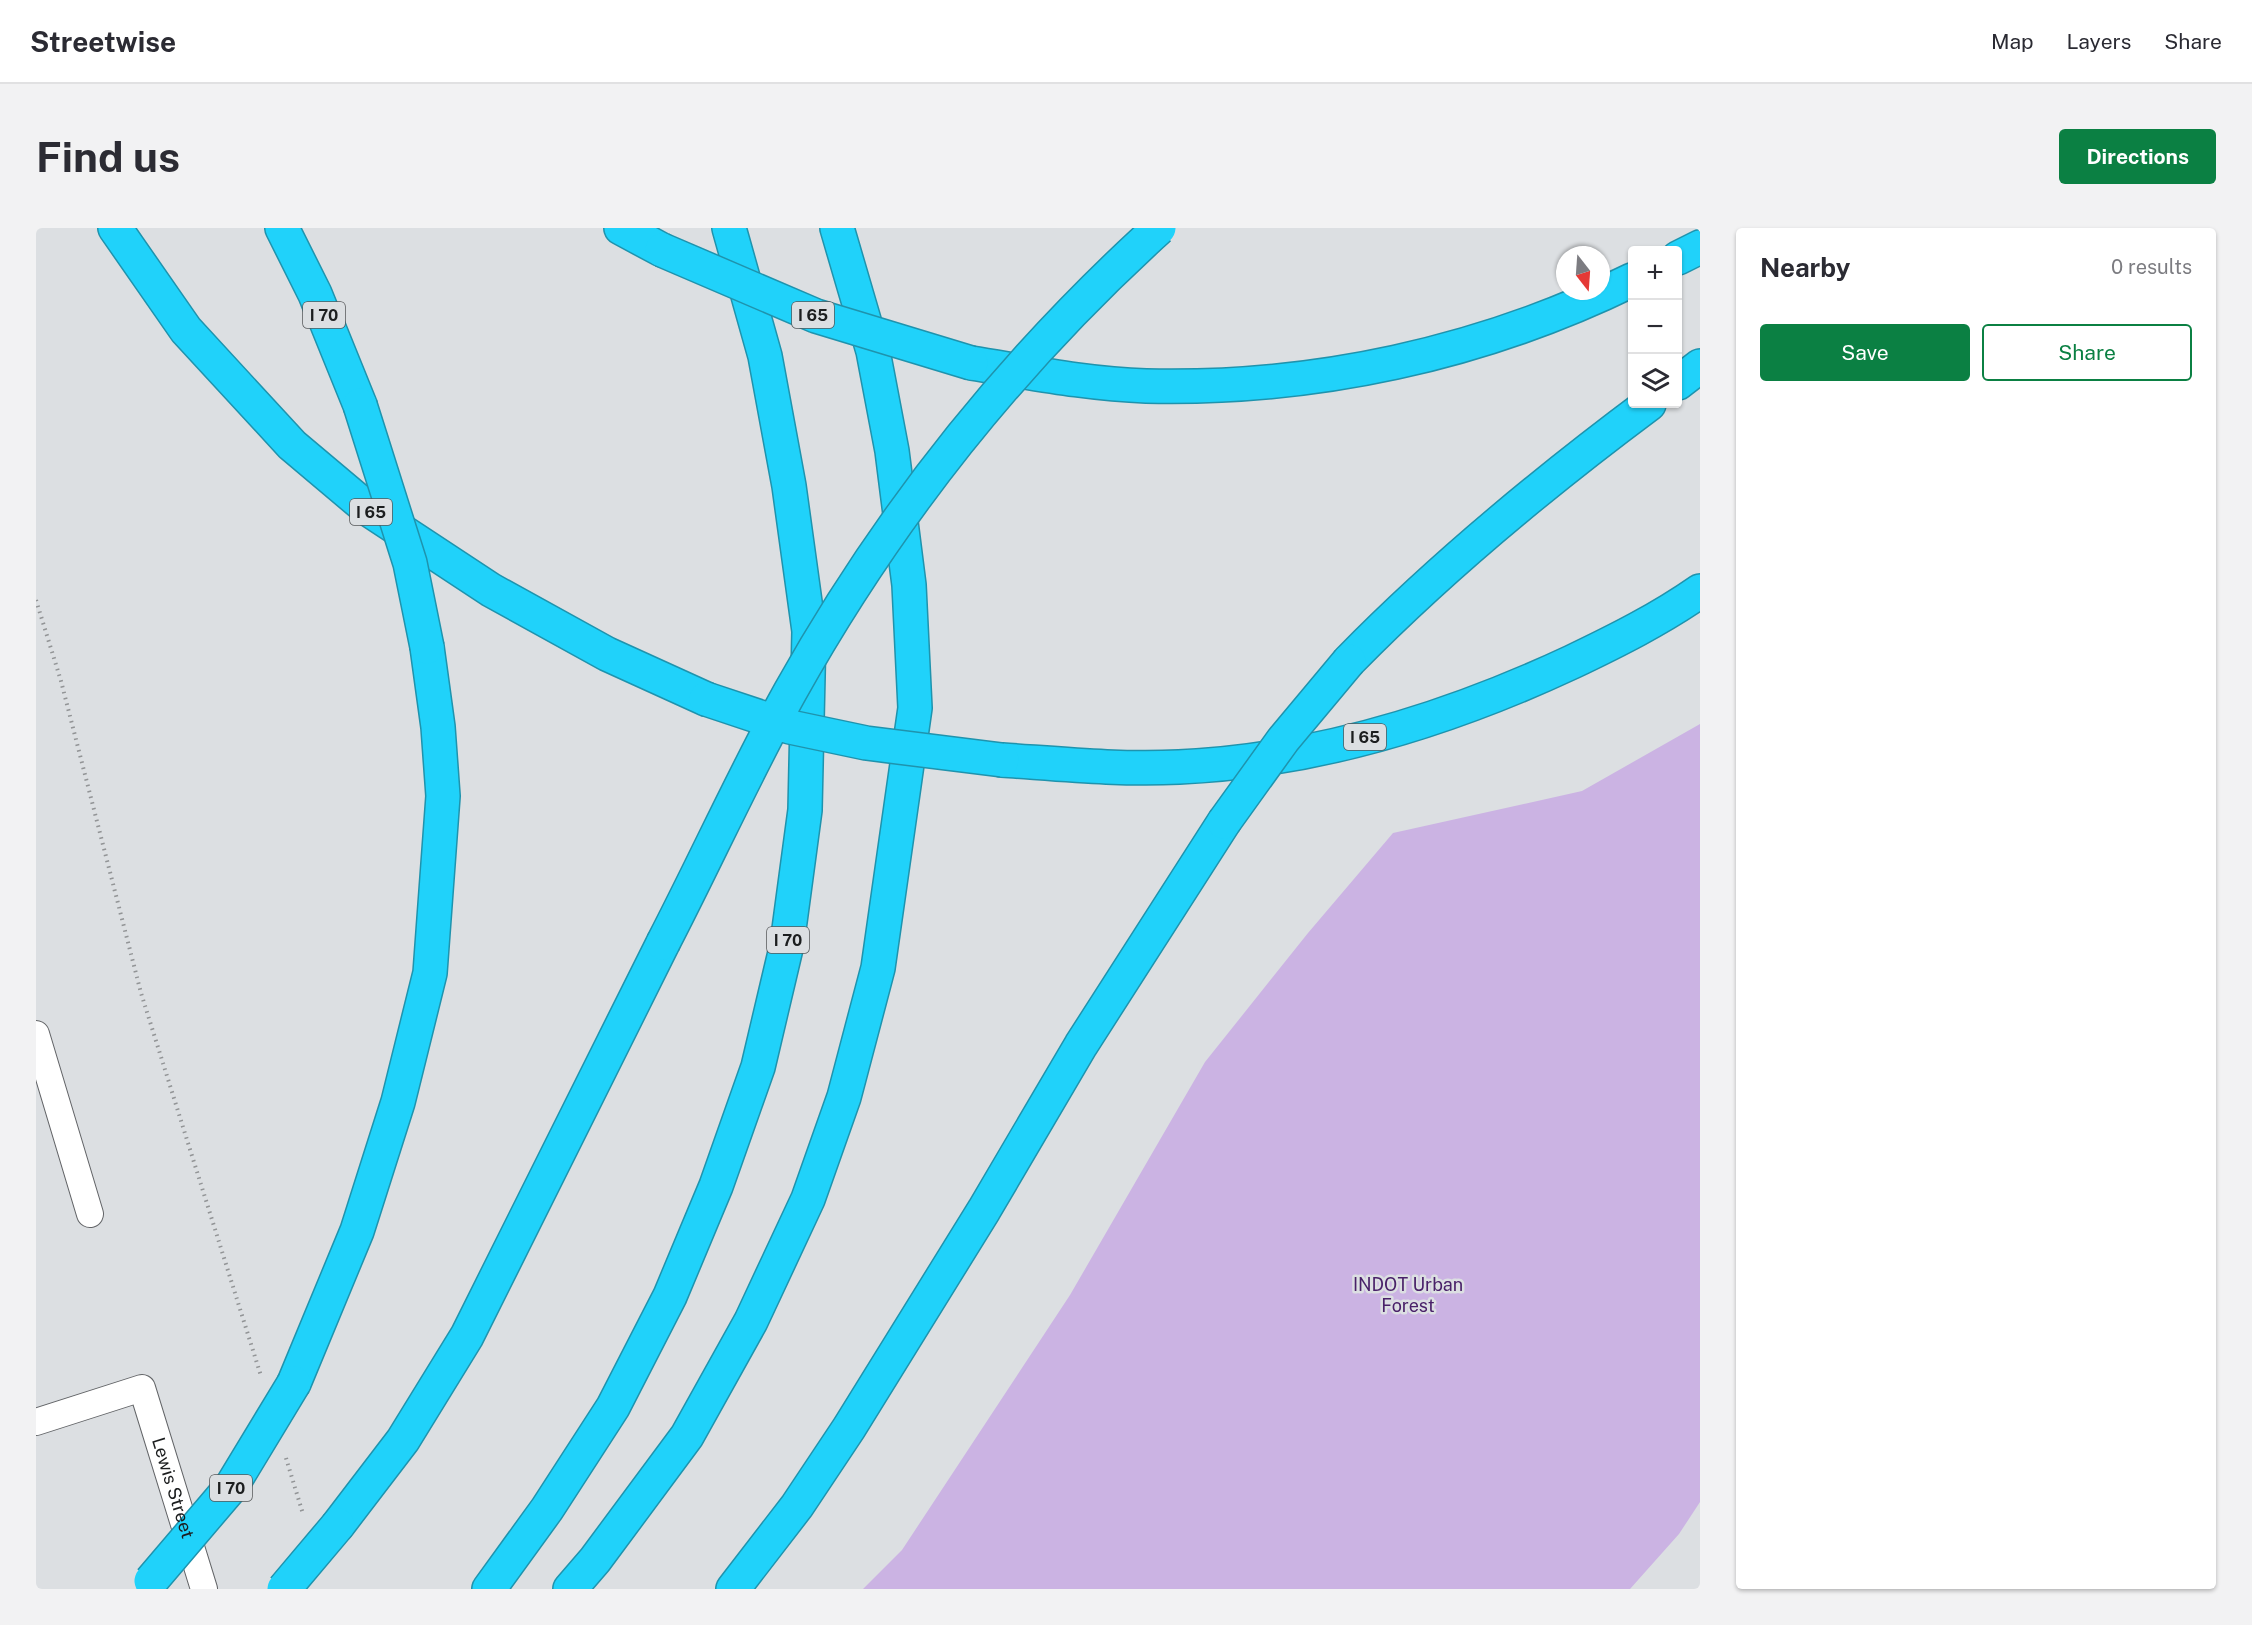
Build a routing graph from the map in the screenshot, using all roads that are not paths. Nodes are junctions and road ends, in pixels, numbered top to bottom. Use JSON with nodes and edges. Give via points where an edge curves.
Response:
{"nodes":[{"id":1,"x":115,"y":228,"type":"edge"},
{"id":2,"x":282,"y":228,"type":"edge"},
{"id":3,"x":621,"y":228,"type":"edge"},
{"id":4,"x":729,"y":228,"type":"edge"},
{"id":5,"x":837,"y":228,"type":"edge"},
{"id":6,"x":1159,"y":228,"type":"edge"},
{"id":7,"x":1700,"y":247,"type":"edge"},
{"id":8,"x":1682,"y":256,"type":"edge"},
{"id":9,"x":1628,"y":282,"type":"edge"},
{"id":10,"x":1700,"y":366,"type":"edge"},
{"id":11,"x":1682,"y":379,"type":"edge"},
{"id":12,"x":1644,"y":408,"type":"edge"},
{"id":13,"x":1700,"y":591,"type":"edge"},
{"id":14,"x":36,"y":1034,"type":"edge"},
{"id":15,"x":90,"y":1214,"type":"dead end"},
{"id":16,"x":36,"y":1422,"type":"edge"},
{"id":17,"x":147,"y":1585,"type":"edge"},
{"id":18,"x":204,"y":1589,"type":"edge"},
{"id":19,"x":284,"y":1589,"type":"edge"},
{"id":20,"x":489,"y":1589,"type":"edge"},
{"id":21,"x":570,"y":1589,"type":"edge"},
{"id":22,"x":733,"y":1589,"type":"edge"}],
"edges":[{"from":1,"to":13,"type":"highway","number":"I 65","bridge":true,"via":[[194,339],[292,445],[368,509],[490,590],[607,654],[706,699],[790,727],[866,743],[1102,768],[1254,761],[1344,743],[1506,691],[1604,647]]},
{"from":2,"to":17,"type":"highway","number":"I 70","bridge":true,"via":[[315,294],[360,405],[410,563],[427,647],[443,796],[430,973],[398,1102],[357,1231],[231,1487]]},
{"from":3,"to":9,"type":"highway","number":"I 65","bridge":true,"via":[[662,250],[816,316],[970,363],[1144,386],[1315,378],[1403,361],[1490,339]]},
{"from":4,"to":20,"type":"highway","number":"I 70","via":[[765,356],[789,486],[809,631],[805,810],[787,944],[758,1067],[716,1185],[670,1296],[613,1407],[548,1509]]},
{"from":5,"to":21,"type":"highway","via":[[873,351],[892,451],[909,585],[915,708],[878,968],[844,1097],[808,1199],[752,1321],[687,1436]]},
{"from":6,"to":19,"type":"highway","bridge":true,"via":[[1065,318],[969,426],[881,543],[790,692],[467,1336],[403,1440]]},
{"from":7,"to":8,"type":"highway"},
{"from":10,"to":11,"type":"highway"},
{"from":12,"to":22,"type":"highway","bridge":true,"via":[[1560,471],[1410,599],[1349,661],[1283,740],[1224,822],[1082,1045],[849,1428],[797,1506]]},
{"from":14,"to":15,"type":"street"},
{"from":16,"to":18,"type":"street","name":"Lewis Street","via":[[142,1388]]}]}
